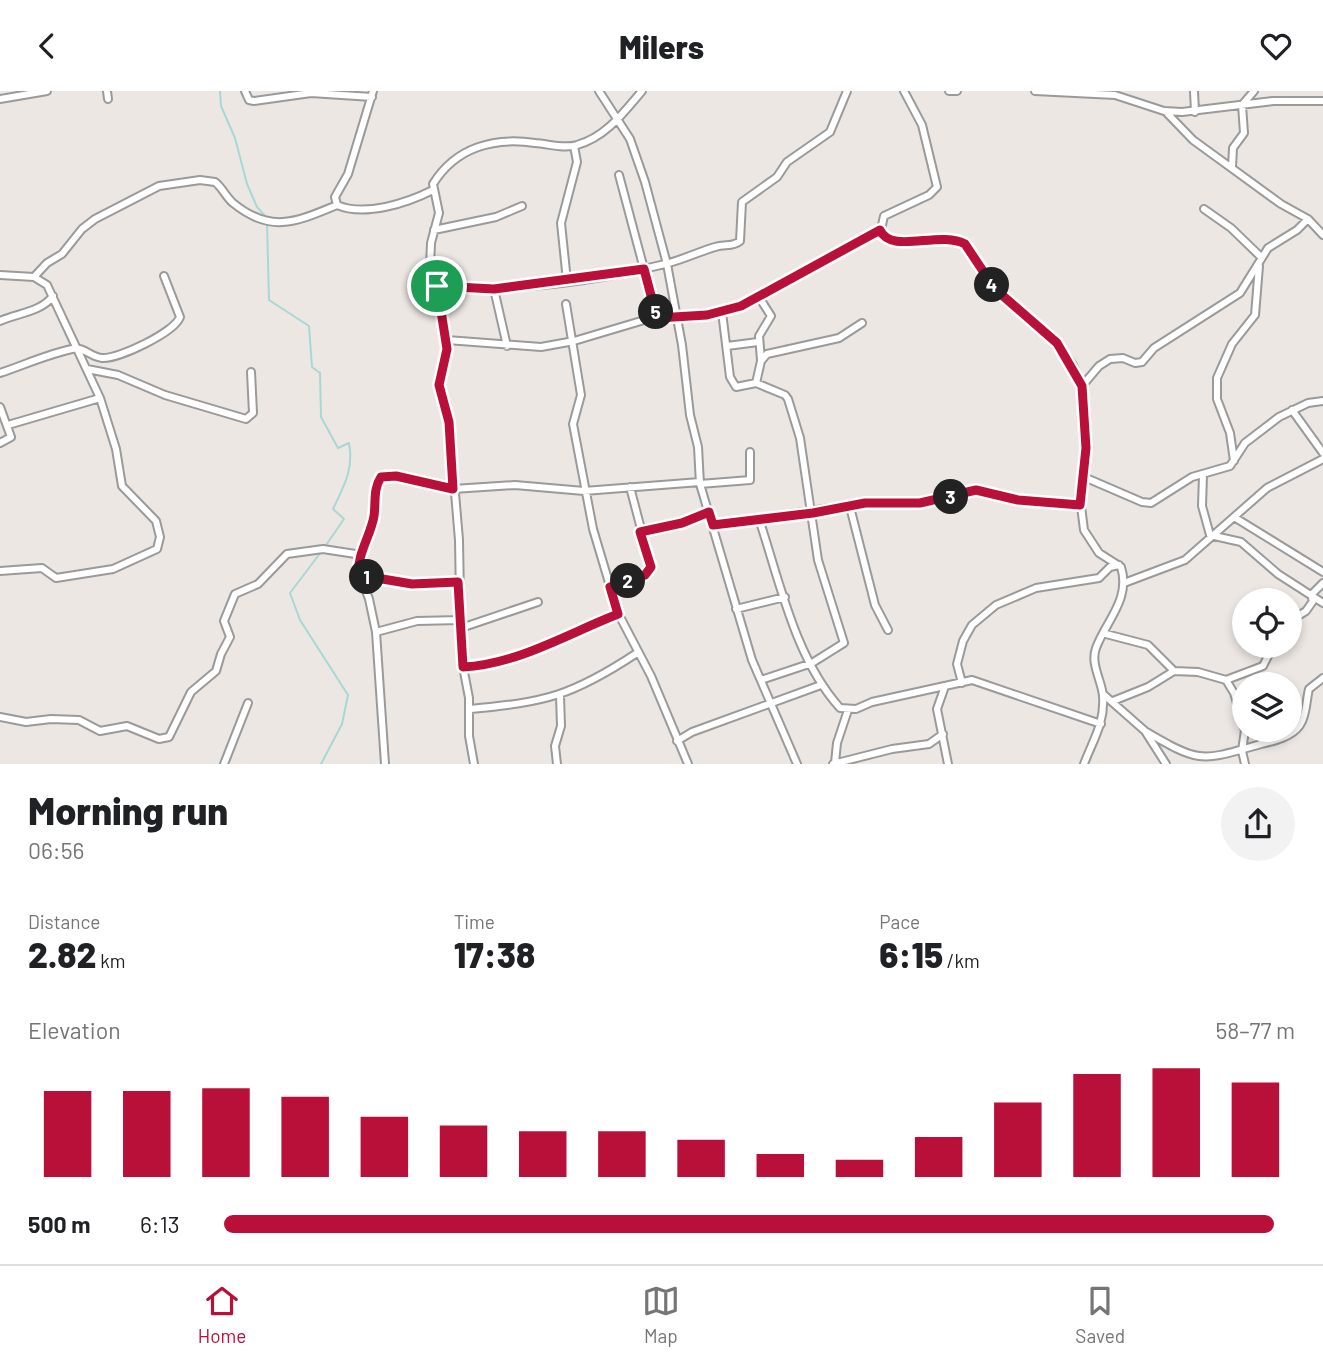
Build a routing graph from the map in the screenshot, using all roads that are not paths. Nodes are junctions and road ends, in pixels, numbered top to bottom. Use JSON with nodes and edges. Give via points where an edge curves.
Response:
{"nodes":[{"id":1,"x":47,"y":91,"type":"edge"},
{"id":2,"x":107,"y":91,"type":"edge"},
{"id":3,"x":245,"y":91,"type":"edge"},
{"id":4,"x":599,"y":91,"type":"edge"},
{"id":5,"x":642,"y":91,"type":"edge"},
{"id":6,"x":847,"y":91,"type":"edge"},
{"id":7,"x":904,"y":91,"type":"edge"},
{"id":8,"x":949,"y":91,"type":"edge"},
{"id":9,"x":957,"y":91,"type":"edge"},
{"id":10,"x":1035,"y":91,"type":"edge"},
{"id":11,"x":1194,"y":91,"type":"edge"},
{"id":12,"x":1254,"y":91,"type":"edge"},
{"id":13,"x":372,"y":94,"type":"edge"},
{"id":14,"x":108,"y":99,"type":"dead end"},
{"id":15,"x":0,"y":100,"type":"edge"},
{"id":16,"x":1323,"y":101,"type":"edge"},
{"id":17,"x":1243,"y":103,"type":"junction"},
{"id":18,"x":1164,"y":111,"type":"junction"},
{"id":19,"x":1195,"y":112,"type":"junction"},
{"id":20,"x":619,"y":118,"type":"junction"},
{"id":21,"x":574,"y":146,"type":"junction"},
{"id":22,"x":1232,"y":167,"type":"junction"},
{"id":23,"x":619,"y":175,"type":"dead end"},
{"id":24,"x":433,"y":190,"type":"junction"},
{"id":25,"x":337,"y":205,"type":"junction"},
{"id":26,"x":522,"y":206,"type":"dead end"},
{"id":27,"x":1204,"y":209,"type":"dead end"},
{"id":28,"x":1308,"y":219,"type":"junction"},
{"id":29,"x":434,"y":230,"type":"junction"},
{"id":30,"x":880,"y":230,"type":"junction"},
{"id":31,"x":1323,"y":234,"type":"edge"},
{"id":32,"x":1260,"y":258,"type":"junction"},
{"id":33,"x":667,"y":264,"type":"junction"},
{"id":34,"x":644,"y":269,"type":"junction"},
{"id":35,"x":0,"y":275,"type":"edge"},
{"id":36,"x":164,"y":276,"type":"dead end"},
{"id":37,"x":34,"y":277,"type":"junction"},
{"id":38,"x":566,"y":281,"type":"junction"},
{"id":39,"x":437,"y":286,"type":"junction"},
{"id":40,"x":494,"y":289,"type":"junction"},
{"id":41,"x":53,"y":296,"type":"junction"},
{"id":42,"x":759,"y":297,"type":"junction"},
{"id":43,"x":566,"y":304,"type":"dead end"},
{"id":44,"x":722,"y":312,"type":"junction"},
{"id":45,"x":676,"y":316,"type":"junction"},
{"id":46,"x":657,"y":318,"type":"junction"},
{"id":47,"x":0,"y":321,"type":"edge"},
{"id":48,"x":862,"y":323,"type":"dead end"},
{"id":49,"x":447,"y":340,"type":"junction"},
{"id":50,"x":574,"y":341,"type":"junction"},
{"id":51,"x":758,"y":342,"type":"junction"},
{"id":52,"x":507,"y":346,"type":"junction"},
{"id":53,"x":727,"y":346,"type":"junction"},
{"id":54,"x":75,"y":348,"type":"junction"},
{"id":55,"x":761,"y":361,"type":"junction"},
{"id":56,"x":87,"y":369,"type":"junction"},
{"id":57,"x":251,"y":372,"type":"dead end"},
{"id":58,"x":0,"y":373,"type":"edge"},
{"id":59,"x":756,"y":383,"type":"junction"},
{"id":60,"x":1082,"y":386,"type":"junction"},
{"id":61,"x":100,"y":398,"type":"junction"},
{"id":62,"x":1323,"y":401,"type":"edge"},
{"id":63,"x":0,"y":407,"type":"edge"},
{"id":64,"x":1292,"y":410,"type":"junction"},
{"id":65,"x":8,"y":425,"type":"junction"},
{"id":66,"x":0,"y":443,"type":"edge"},
{"id":67,"x":750,"y":452,"type":"dead end"},
{"id":68,"x":1323,"y":453,"type":"edge"},
{"id":69,"x":1323,"y":459,"type":"edge"},
{"id":70,"x":1234,"y":463,"type":"junction"},
{"id":71,"x":1203,"y":475,"type":"junction"},
{"id":72,"x":1084,"y":477,"type":"junction"},
{"id":73,"x":700,"y":483,"type":"junction"},
{"id":74,"x":630,"y":487,"type":"junction"},
{"id":75,"x":453,"y":489,"type":"junction"},
{"id":76,"x":584,"y":491,"type":"junction"},
{"id":77,"x":1080,"y":505,"type":"junction"},
{"id":78,"x":850,"y":507,"type":"junction"},
{"id":79,"x":709,"y":512,"type":"junction"},
{"id":80,"x":813,"y":513,"type":"junction"},
{"id":81,"x":1234,"y":517,"type":"junction"},
{"id":82,"x":759,"y":519,"type":"junction"},
{"id":83,"x":713,"y":525,"type":"junction"},
{"id":84,"x":640,"y":532,"type":"junction"},
{"id":85,"x":1210,"y":535,"type":"junction"},
{"id":86,"x":362,"y":555,"type":"junction"},
{"id":87,"x":1119,"y":565,"type":"junction"},
{"id":88,"x":0,"y":571,"type":"edge"},
{"id":89,"x":1323,"y":572,"type":"edge"},
{"id":90,"x":359,"y":575,"type":"junction"},
{"id":91,"x":458,"y":582,"type":"junction"},
{"id":92,"x":1124,"y":583,"type":"junction"},
{"id":93,"x":1323,"y":583,"type":"edge"},
{"id":94,"x":610,"y":587,"type":"junction"},
{"id":95,"x":1311,"y":596,"type":"junction"},
{"id":96,"x":785,"y":597,"type":"junction"},
{"id":97,"x":538,"y":602,"type":"dead end"},
{"id":98,"x":1323,"y":603,"type":"edge"},
{"id":99,"x":736,"y":609,"type":"junction"},
{"id":100,"x":1302,"y":612,"type":"edge"},
{"id":101,"x":618,"y":614,"type":"junction"},
{"id":102,"x":460,"y":619,"type":"junction"},
{"id":103,"x":461,"y":628,"type":"junction"},
{"id":104,"x":888,"y":630,"type":"dead end"},
{"id":105,"x":376,"y":632,"type":"junction"},
{"id":106,"x":1106,"y":633,"type":"junction"},
{"id":107,"x":637,"y":653,"type":"junction"},
{"id":108,"x":1267,"y":658,"type":"edge"},
{"id":109,"x":811,"y":663,"type":"junction"},
{"id":110,"x":463,"y":667,"type":"junction"},
{"id":111,"x":1174,"y":671,"type":"junction"},
{"id":112,"x":1323,"y":678,"type":"edge"},
{"id":113,"x":761,"y":680,"type":"junction"},
{"id":114,"x":1226,"y":680,"type":"junction"},
{"id":115,"x":962,"y":683,"type":"junction"},
{"id":116,"x":821,"y":685,"type":"junction"},
{"id":117,"x":944,"y":689,"type":"junction"},
{"id":118,"x":1232,"y":690,"type":"edge"},
{"id":119,"x":1103,"y":694,"type":"junction"},
{"id":120,"x":560,"y":696,"type":"junction"},
{"id":121,"x":1113,"y":701,"type":"junction"},
{"id":122,"x":248,"y":703,"type":"dead end"},
{"id":123,"x":771,"y":705,"type":"junction"},
{"id":124,"x":470,"y":709,"type":"junction"},
{"id":125,"x":848,"y":711,"type":"junction"},
{"id":126,"x":0,"y":717,"type":"edge"},
{"id":127,"x":1101,"y":724,"type":"junction"},
{"id":128,"x":1145,"y":731,"type":"junction"},
{"id":129,"x":943,"y":734,"type":"junction"},
{"id":130,"x":677,"y":741,"type":"junction"},
{"id":131,"x":1243,"y":742,"type":"edge"},
{"id":132,"x":1242,"y":751,"type":"junction"},
{"id":133,"x":857,"y":761,"type":"edge"},
{"id":134,"x":834,"y":763,"type":"edge"},
{"id":135,"x":948,"y":763,"type":"edge"},
{"id":136,"x":224,"y":764,"type":"edge"},
{"id":137,"x":385,"y":764,"type":"edge"},
{"id":138,"x":474,"y":764,"type":"edge"},
{"id":139,"x":557,"y":764,"type":"edge"},
{"id":140,"x":688,"y":764,"type":"edge"},
{"id":141,"x":797,"y":764,"type":"edge"},
{"id":142,"x":1084,"y":764,"type":"edge"},
{"id":143,"x":1166,"y":764,"type":"edge"},
{"id":144,"x":1245,"y":764,"type":"edge"}],
"edges":[{"from":1,"to":15,"type":"street"},
{"from":2,"to":14,"type":"street"},
{"from":3,"to":13,"type":"street","via":[[254,101],[311,93]]},
{"from":4,"to":20,"type":"street"},
{"from":5,"to":20,"type":"street"},
{"from":6,"to":33,"type":"street","via":[[830,131],[742,202],[740,240],[735,245],[718,246]]},
{"from":7,"to":30,"type":"street","via":[[922,125],[937,187],[884,216]]},
{"from":8,"to":9,"type":"street"},
{"from":10,"to":18,"type":"street","via":[[1115,95]]},
{"from":11,"to":19,"type":"street"},
{"from":12,"to":17,"type":"street"},
{"from":13,"to":25,"type":"street","via":[[348,174],[335,197]]},
{"from":16,"to":17,"type":"street"},
{"from":17,"to":19,"type":"street"},
{"from":17,"to":22,"type":"street","via":[[1244,133],[1233,148]]},
{"from":18,"to":19,"type":"street"},
{"from":18,"to":22,"type":"street","via":[[1193,140]]},
{"from":20,"to":21,"type":"street","via":[[604,132]]},
{"from":20,"to":33,"type":"street","via":[[645,182]]},
{"from":21,"to":24,"type":"street","via":[[505,140],[483,144],[453,161],[435,180]]},
{"from":21,"to":38,"type":"street","via":[[577,162],[561,223]]},
{"from":22,"to":28,"type":"street"},
{"from":23,"to":34,"type":"street"},
{"from":24,"to":25,"type":"street","via":[[392,204],[357,209]]},
{"from":24,"to":29,"type":"street","via":[[439,213]]},
{"from":25,"to":37,"type":"street","via":[[309,217],[272,223],[233,203],[215,182],[159,186],[88,224]]},
{"from":26,"to":29,"type":"street","via":[[496,218]]},
{"from":27,"to":32,"type":"street"},
{"from":28,"to":31,"type":"street"},
{"from":28,"to":32,"type":"street"},
{"from":29,"to":39,"type":"street","via":[[430,265]]},
{"from":30,"to":42,"type":"street"},
{"from":30,"to":60,"type":"street","via":[[885,239],[894,242],[937,238],[965,244],[995,289],[1057,343]]},
{"from":32,"to":60,"type":"street","via":[[1240,293],[1154,348],[1142,362],[1110,359]]},
{"from":32,"to":70,"type":"street","via":[[1255,315],[1232,345],[1217,378],[1217,399],[1230,433]]},
{"from":33,"to":34,"type":"street"},
{"from":33,"to":45,"type":"street"},
{"from":34,"to":38,"type":"street"},
{"from":34,"to":46,"type":"street"},
{"from":35,"to":37,"type":"street"},
{"from":36,"to":54,"type":"street","via":[[180,317],[175,326],[118,356],[101,358]]},
{"from":37,"to":41,"type":"street","via":[[43,280]]},
{"from":38,"to":40,"type":"street"},
{"from":39,"to":40,"type":"street"},
{"from":39,"to":49,"type":"street"},
{"from":40,"to":52,"type":"street"},
{"from":41,"to":47,"type":"street","via":[[36,310],[17,312]]},
{"from":41,"to":54,"type":"street"},
{"from":42,"to":44,"type":"street"},
{"from":42,"to":51,"type":"street","via":[[771,316]]},
{"from":43,"to":50,"type":"street"},
{"from":44,"to":45,"type":"street"},
{"from":44,"to":53,"type":"street"},
{"from":45,"to":46,"type":"street"},
{"from":45,"to":73,"type":"street"},
{"from":46,"to":50,"type":"street"},
{"from":48,"to":55,"type":"street","via":[[839,338],[773,351]]},
{"from":49,"to":52,"type":"street"},
{"from":49,"to":75,"type":"street","via":[[439,385],[449,422]]},
{"from":50,"to":52,"type":"street","via":[[541,347]]},
{"from":50,"to":76,"type":"street","via":[[581,395],[573,424]]},
{"from":51,"to":53,"type":"street"},
{"from":51,"to":55,"type":"street"},
{"from":53,"to":59,"type":"street","via":[[732,385]]},
{"from":54,"to":56,"type":"street"},
{"from":54,"to":58,"type":"street"},
{"from":55,"to":59,"type":"street"},
{"from":56,"to":57,"type":"street","via":[[118,375],[165,395],[246,419],[253,413]]},
{"from":56,"to":61,"type":"street"},
{"from":59,"to":80,"type":"street","via":[[788,399]]},
{"from":60,"to":72,"type":"street"},
{"from":61,"to":65,"type":"street"},
{"from":61,"to":88,"type":"street","via":[[122,487],[151,513],[160,545],[129,563],[85,574],[55,578],[42,568]]},
{"from":62,"to":64,"type":"street"},
{"from":63,"to":65,"type":"street"},
{"from":64,"to":68,"type":"street"},
{"from":64,"to":70,"type":"street","via":[[1245,443]]},
{"from":65,"to":66,"type":"street","via":[[11,437]]},
{"from":67,"to":73,"type":"street","via":[[750,479]]},
{"from":69,"to":81,"type":"street","via":[[1267,488]]},
{"from":70,"to":71,"type":"street"},
{"from":71,"to":72,"type":"street","via":[[1146,503]]},
{"from":71,"to":85,"type":"street","via":[[1202,506]]},
{"from":72,"to":77,"type":"street"},
{"from":73,"to":74,"type":"street"},
{"from":73,"to":79,"type":"street"},
{"from":74,"to":76,"type":"street"},
{"from":74,"to":84,"type":"street"},
{"from":75,"to":76,"type":"street","via":[[515,485]]},
{"from":75,"to":86,"type":"street","via":[[381,477]]},
{"from":75,"to":91,"type":"street"},
{"from":76,"to":94,"type":"street"},
{"from":77,"to":78,"type":"street","via":[[1018,500],[976,490],[932,502]]},
{"from":77,"to":87,"type":"street","via":[[1092,546]]},
{"from":78,"to":80,"type":"street"},
{"from":78,"to":104,"type":"street","via":[[875,605]]},
{"from":79,"to":83,"type":"street"},
{"from":79,"to":84,"type":"street"},
{"from":80,"to":82,"type":"street"},
{"from":80,"to":109,"type":"street","via":[[818,561],[844,643]]},
{"from":81,"to":85,"type":"street"},
{"from":81,"to":89,"type":"street"},
{"from":82,"to":83,"type":"street"},
{"from":82,"to":96,"type":"street"},
{"from":83,"to":99,"type":"street"},
{"from":84,"to":94,"type":"street","via":[[650,570]]},
{"from":85,"to":92,"type":"street","via":[[1185,560]]},
{"from":85,"to":95,"type":"street","via":[[1241,542]]},
{"from":86,"to":90,"type":"street"},
{"from":86,"to":126,"type":"street","via":[[323,549],[287,554],[258,584],[235,594],[224,621],[230,637],[216,671],[191,692],[169,737],[159,739],[127,726],[100,731],[79,720],[26,722]]},
{"from":87,"to":92,"type":"street"},
{"from":87,"to":115,"type":"street","via":[[1099,578],[1037,588],[996,605],[972,625],[963,641],[957,664]]},
{"from":90,"to":91,"type":"street","via":[[412,584]]},
{"from":90,"to":105,"type":"street"},
{"from":91,"to":102,"type":"street"},
{"from":92,"to":106,"type":"street"},
{"from":93,"to":95,"type":"street"},
{"from":94,"to":101,"type":"street"},
{"from":95,"to":98,"type":"street"},
{"from":95,"to":100,"type":"street","via":[[1313,601]]},
{"from":96,"to":99,"type":"street"},
{"from":96,"to":109,"type":"street"},
{"from":97,"to":103,"type":"street"},
{"from":99,"to":113,"type":"street"},
{"from":101,"to":107,"type":"street"},
{"from":101,"to":110,"type":"street","via":[[514,658]]},
{"from":102,"to":103,"type":"street"},
{"from":102,"to":105,"type":"street","via":[[417,621]]},
{"from":103,"to":110,"type":"street"},
{"from":105,"to":137,"type":"street"},
{"from":106,"to":111,"type":"street","via":[[1148,645]]},
{"from":106,"to":119,"type":"street","via":[[1094,658]]},
{"from":107,"to":120,"type":"street","via":[[591,683]]},
{"from":107,"to":130,"type":"street"},
{"from":108,"to":114,"type":"street","via":[[1263,666]]},
{"from":109,"to":113,"type":"street"},
{"from":109,"to":116,"type":"street"},
{"from":110,"to":124,"type":"street"},
{"from":111,"to":114,"type":"street"},
{"from":111,"to":121,"type":"street"},
{"from":112,"to":132,"type":"street","via":[[1309,689],[1304,716],[1295,730]]},
{"from":113,"to":123,"type":"street"},
{"from":114,"to":118,"type":"street"},
{"from":115,"to":117,"type":"street"},
{"from":115,"to":127,"type":"street","via":[[978,681]]},
{"from":116,"to":123,"type":"street"},
{"from":116,"to":125,"type":"street"},
{"from":117,"to":125,"type":"street"},
{"from":117,"to":129,"type":"street","via":[[937,704]]},
{"from":119,"to":121,"type":"street"},
{"from":119,"to":127,"type":"street"},
{"from":120,"to":124,"type":"street"},
{"from":120,"to":139,"type":"street"},
{"from":121,"to":128,"type":"street"},
{"from":122,"to":136,"type":"street"},
{"from":123,"to":130,"type":"street"},
{"from":123,"to":141,"type":"street"},
{"from":124,"to":138,"type":"street"},
{"from":125,"to":134,"type":"street"},
{"from":127,"to":142,"type":"street"},
{"from":128,"to":132,"type":"street","via":[[1195,757],[1217,758]]},
{"from":128,"to":143,"type":"street"},
{"from":129,"to":133,"type":"street","via":[[929,744]]},
{"from":129,"to":135,"type":"street"},
{"from":130,"to":140,"type":"street"},
{"from":131,"to":132,"type":"street"},
{"from":132,"to":144,"type":"street"},
{"from":133,"to":134,"type":"street"}]}
